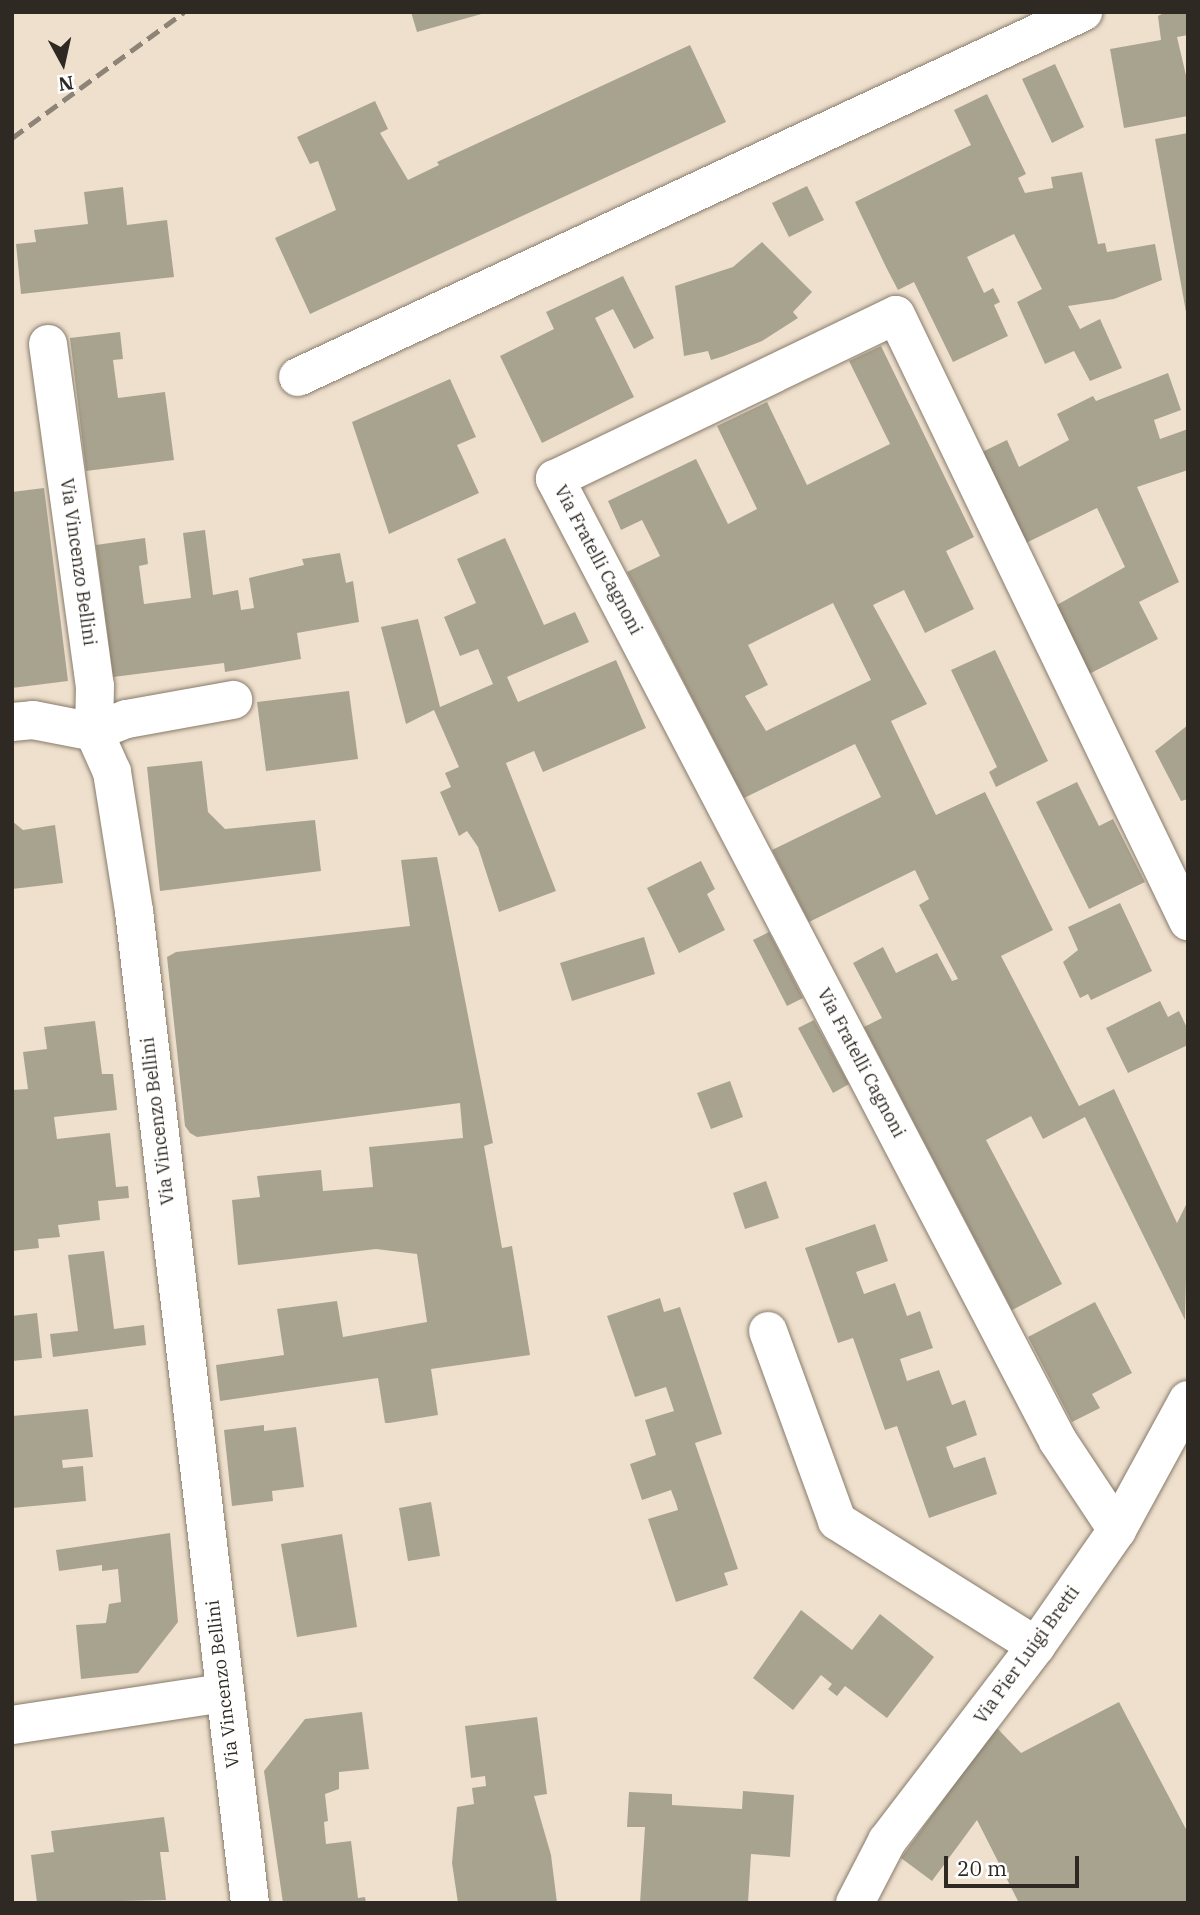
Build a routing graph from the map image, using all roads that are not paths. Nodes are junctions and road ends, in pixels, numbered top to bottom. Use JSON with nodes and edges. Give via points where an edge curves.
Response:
{"nodes":[{"id":1,"x":1083,"y":12,"type":"edge"},
{"id":2,"x":48,"y":345,"type":"dead end"},
{"id":3,"x":298,"y":377,"type":"dead end"},
{"id":4,"x":233,"y":700,"type":"dead end"},
{"id":5,"x":12,"y":722,"type":"edge"},
{"id":6,"x":94,"y":732,"type":"junction"},
{"id":7,"x":1188,"y":921,"type":"edge"},
{"id":8,"x":768,"y":1331,"type":"dead end"},
{"id":9,"x":1188,"y":1400,"type":"edge"},
{"id":10,"x":1117,"y":1530,"type":"junction"},
{"id":11,"x":1036,"y":1646,"type":"junction"},
{"id":12,"x":224,"y":1693,"type":"junction"},
{"id":13,"x":12,"y":1725,"type":"edge"},
{"id":14,"x":250,"y":1903,"type":"edge"},
{"id":15,"x":855,"y":1903,"type":"edge"}],
"edges":[{"from":1,"to":3,"type":"street"},
{"from":2,"to":6,"type":"street","name":"Via Vincenzo Bellini","via":[[95,686]]},
{"from":4,"to":6,"type":"street","via":[[127,719]]},
{"from":5,"to":6,"type":"street","via":[[33,720]]},
{"from":6,"to":12,"type":"street","name":"Via Vincenzo Bellini","via":[[112,772],[134,911]]},
{"from":7,"to":10,"type":"street","name":"Via Fratelli Cagnoni","via":[[896,315],[555,479],[1058,1441]]},
{"from":8,"to":11,"type":"street","via":[[837,1521]]},
{"from":9,"to":10,"type":"street","name":"Via Pier Luigi Bretti"},
{"from":10,"to":11,"type":"street","name":"Via Pier Luigi Bretti"},
{"from":11,"to":15,"type":"street","name":"Via Pier Luigi Bretti","via":[[887,1841]]},
{"from":12,"to":13,"type":"street"},
{"from":12,"to":14,"type":"street","name":"Via Vincenzo Bellini"}]}
